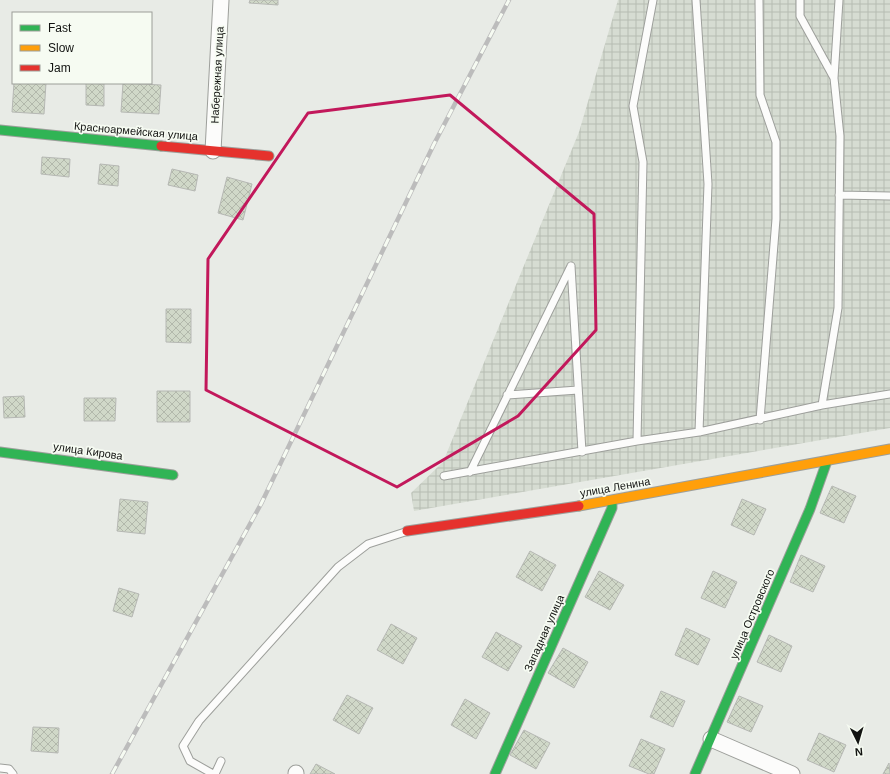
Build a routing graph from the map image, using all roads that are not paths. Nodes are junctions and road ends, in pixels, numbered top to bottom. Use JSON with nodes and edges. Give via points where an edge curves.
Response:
{"nodes":[{"id":1,"x":221,"y":0,"type":"edge"},
{"id":2,"x":653,"y":0,"type":"edge"},
{"id":3,"x":696,"y":0,"type":"edge"},
{"id":4,"x":759,"y":0,"type":"edge"},
{"id":5,"x":800,"y":0,"type":"edge"},
{"id":6,"x":839,"y":0,"type":"edge"},
{"id":7,"x":834,"y":78,"type":"junction"},
{"id":8,"x":0,"y":130,"type":"edge"},
{"id":9,"x":213,"y":150,"type":"junction"},
{"id":10,"x":269,"y":156,"type":"dead end"},
{"id":11,"x":839,"y":195,"type":"junction"},
{"id":12,"x":890,"y":196,"type":"edge"},
{"id":13,"x":578,"y":390,"type":"junction"},
{"id":14,"x":890,"y":394,"type":"edge"},
{"id":15,"x":507,"y":395,"type":"junction"},
{"id":16,"x":822,"y":405,"type":"junction"},
{"id":17,"x":760,"y":420,"type":"junction"},
{"id":18,"x":700,"y":432,"type":"junction"},
{"id":19,"x":637,"y":441,"type":"junction"},
{"id":20,"x":890,"y":449,"type":"edge"},
{"id":21,"x":0,"y":452,"type":"edge"},
{"id":22,"x":582,"y":452,"type":"junction"},
{"id":23,"x":827,"y":461,"type":"junction"},
{"id":24,"x":470,"y":472,"type":"junction"},
{"id":25,"x":173,"y":475,"type":"dead end"},
{"id":26,"x":444,"y":476,"type":"dead end"},
{"id":27,"x":612,"y":501,"type":"junction"},
{"id":28,"x":407,"y":531,"type":"joint"},
{"id":29,"x":711,"y":740,"type":"junction"},
{"id":30,"x":221,"y":761,"type":"dead end"},
{"id":31,"x":0,"y":768,"type":"edge"},
{"id":32,"x":13,"y":774,"type":"edge"},
{"id":33,"x":214,"y":774,"type":"edge"},
{"id":34,"x":495,"y":774,"type":"edge"},
{"id":35,"x":695,"y":774,"type":"edge"},
{"id":36,"x":792,"y":774,"type":"edge"}],
"edges":[{"from":1,"to":9,"type":"street","name":"Набережная улица"},
{"from":2,"to":19,"type":"lane","via":[[633,106],[643,162]]},
{"from":3,"to":18,"type":"lane","via":[[708,184]]},
{"from":4,"to":17,"type":"lane","via":[[760,95],[776,142],[776,219]]},
{"from":5,"to":7,"type":"lane","via":[[800,16]]},
{"from":6,"to":7,"type":"lane"},
{"from":7,"to":11,"type":"lane","via":[[840,136]]},
{"from":8,"to":9,"type":"street","name":"Красноармейская улица"},
{"from":9,"to":10,"type":"street","name":"Красноармейская улица"},
{"from":11,"to":12,"type":"lane"},
{"from":11,"to":16,"type":"lane","via":[[838,308]]},
{"from":13,"to":15,"type":"lane"},
{"from":13,"to":15,"type":"lane","via":[[571,266]]},
{"from":13,"to":22,"type":"lane"},
{"from":14,"to":16,"type":"lane"},
{"from":15,"to":24,"type":"lane"},
{"from":16,"to":17,"type":"lane"},
{"from":17,"to":18,"type":"lane"},
{"from":18,"to":19,"type":"lane"},
{"from":19,"to":22,"type":"lane"},
{"from":20,"to":23,"type":"street","name":"улица Ленина"},
{"from":21,"to":25,"type":"street","name":"улица Кирова"},
{"from":22,"to":24,"type":"lane"},
{"from":23,"to":27,"type":"street","name":"улица Ленина"},
{"from":23,"to":29,"type":"street","name":"улица Островского","via":[[810,509]]},
{"from":24,"to":26,"type":"lane"},
{"from":27,"to":28,"type":"street","name":"улица Ленина"},
{"from":27,"to":34,"type":"street","name":"Западная улица","via":[[609,515]]},
{"from":28,"to":33,"type":"lane","via":[[368,544],[338,567],[199,721],[183,746],[190,761]]},
{"from":29,"to":35,"type":"street","name":"улица Островского"},
{"from":29,"to":36,"type":"street"},
{"from":30,"to":33,"type":"lane"},
{"from":31,"to":32,"type":"lane","via":[[9,769]]}]}
